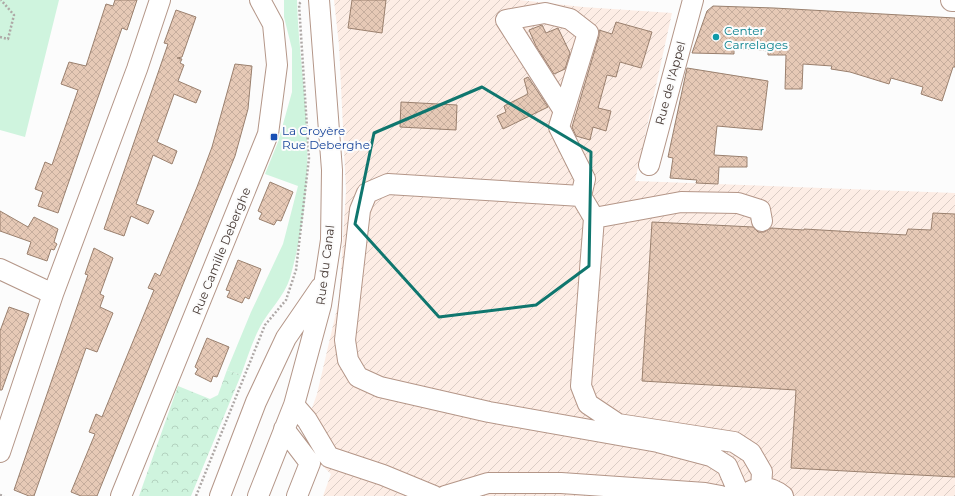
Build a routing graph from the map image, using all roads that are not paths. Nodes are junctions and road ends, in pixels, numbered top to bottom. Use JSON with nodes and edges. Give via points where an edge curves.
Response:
{"nodes":[{"id":1,"x":160,"y":0,"type":"edge"},
{"id":2,"x":260,"y":0,"type":"edge"},
{"id":3,"x":272,"y":0,"type":"edge"},
{"id":4,"x":319,"y":0,"type":"edge"},
{"id":5,"x":694,"y":0,"type":"edge"},
{"id":6,"x":273,"y":24,"type":"junction"},
{"id":7,"x":564,"y":111,"type":"junction"},
{"id":8,"x":649,"y":165,"type":"dead end"},
{"id":9,"x":581,"y":196,"type":"junction"},
{"id":10,"x":594,"y":218,"type":"junction"},
{"id":11,"x":762,"y":221,"type":"dead end"},
{"id":12,"x":0,"y":269,"type":"edge"},
{"id":13,"x":325,"y":282,"type":"junction"},
{"id":14,"x":53,"y":294,"type":"junction"},
{"id":15,"x":294,"y":405,"type":"junction"},
{"id":16,"x":284,"y":429,"type":"junction"},
{"id":17,"x":0,"y":452,"type":"edge"},
{"id":18,"x":753,"y":492,"type":"edge"},
{"id":19,"x":121,"y":496,"type":"edge"},
{"id":20,"x":220,"y":496,"type":"edge"},
{"id":21,"x":258,"y":496,"type":"edge"},
{"id":22,"x":297,"y":496,"type":"edge"},
{"id":23,"x":434,"y":496,"type":"edge"},
{"id":24,"x":445,"y":496,"type":"edge"},
{"id":25,"x":721,"y":496,"type":"edge"},
{"id":26,"x":740,"y":496,"type":"edge"},
{"id":27,"x":783,"y":496,"type":"edge"}],
"edges":[{"from":1,"to":14,"type":"street"},
{"from":2,"to":6,"type":"street","name":"Rue Camille Deberghe"},
{"from":3,"to":6,"type":"street"},
{"from":4,"to":13,"type":"street","name":"Rue du Canal","via":[[332,170],[331,240]]},
{"from":5,"to":8,"type":"street","name":"Rue de l'Appel"},
{"from":6,"to":19,"type":"street","name":"Rue Camille Deberghe","via":[[277,65],[268,134]]},
{"from":7,"to":7,"type":"street","via":[[588,33],[570,19],[545,13],[506,20]]},
{"from":7,"to":9,"type":"street","via":[[559,127],[585,179]]},
{"from":9,"to":10,"type":"street"},
{"from":9,"to":26,"type":"street","via":[[388,184],[367,193],[360,210],[345,340],[348,360],[358,377],[380,387],[489,412],[658,442],[711,456],[727,466]]},
{"from":10,"to":11,"type":"street","via":[[681,202],[738,203],[760,210]]},
{"from":10,"to":18,"type":"street","via":[[581,386],[588,404],[618,424],[734,442],[751,454],[762,472]]},
{"from":12,"to":14,"type":"street"},
{"from":13,"to":15,"type":"street","name":"Rue du Canal"},
{"from":13,"to":20,"type":"street","via":[[286,338],[256,402]]},
{"from":14,"to":17,"type":"street"},
{"from":15,"to":16,"type":"street","name":"Rue du Canal"},
{"from":15,"to":23,"type":"street","via":[[307,420],[329,457]]},
{"from":16,"to":21,"type":"street","name":"Rue du Canal"},
{"from":16,"to":22,"type":"street","via":[[310,463]]},
{"from":18,"to":27,"type":"street","via":[[770,488]]},
{"from":24,"to":25,"type":"street","via":[[488,483],[561,483]]}]}
